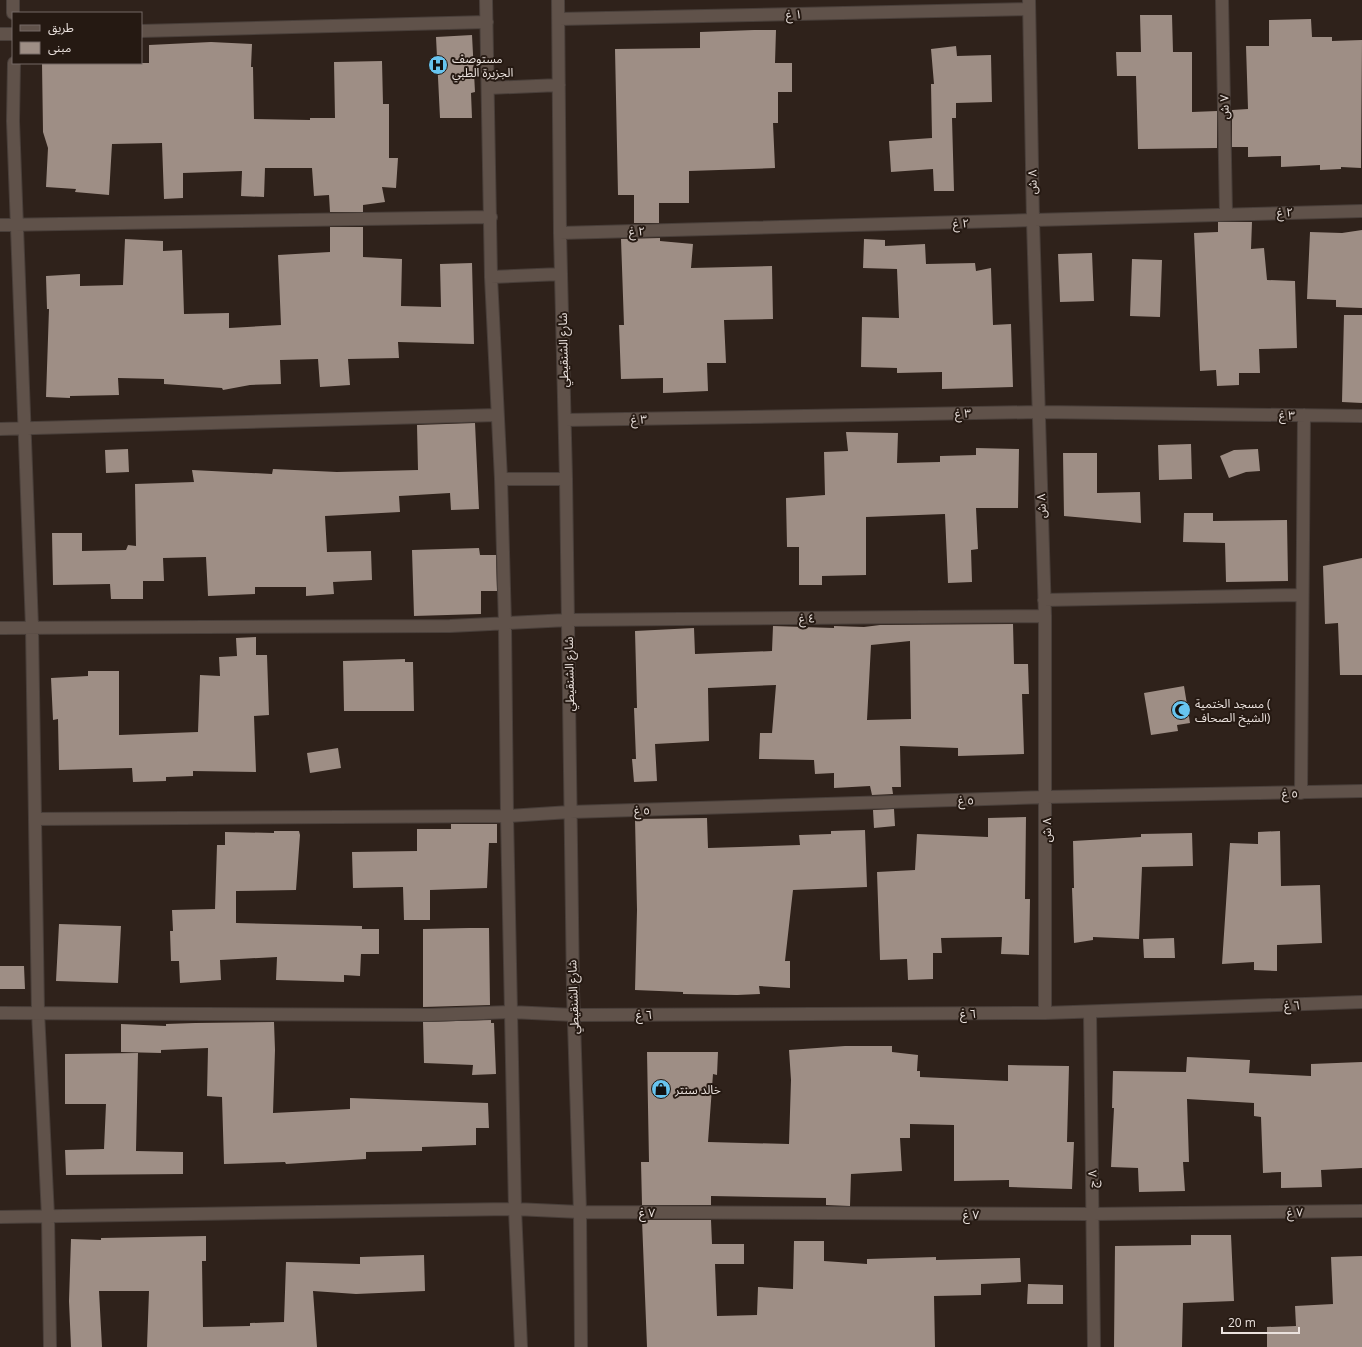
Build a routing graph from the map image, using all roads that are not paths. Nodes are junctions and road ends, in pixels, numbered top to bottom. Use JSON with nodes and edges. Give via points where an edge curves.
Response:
{"nodes":[{"id":1,"x":13,"y":0,"type":"edge"},
{"id":2,"x":486,"y":0,"type":"edge"},
{"id":3,"x":558,"y":0,"type":"edge"},
{"id":4,"x":1222,"y":0,"type":"edge"},
{"id":5,"x":1029,"y":4,"type":"edge"},
{"id":6,"x":13,"y":12,"type":"edge"},
{"id":7,"x":559,"y":19,"type":"junction"},
{"id":8,"x":487,"y":22,"type":"junction"},
{"id":9,"x":142,"y":30,"type":"edge"},
{"id":10,"x":0,"y":34,"type":"edge"},
{"id":11,"x":12,"y":34,"type":"edge"},
{"id":12,"x":14,"y":64,"type":"edge"},
{"id":13,"x":559,"y":85,"type":"junction"},
{"id":14,"x":488,"y":88,"type":"junction"},
{"id":15,"x":1362,"y":211,"type":"edge"},
{"id":16,"x":1226,"y":213,"type":"junction"},
{"id":17,"x":490,"y":217,"type":"junction"},
{"id":18,"x":1033,"y":221,"type":"junction"},
{"id":19,"x":0,"y":224,"type":"edge"},
{"id":20,"x":18,"y":224,"type":"junction"},
{"id":21,"x":560,"y":233,"type":"junction"},
{"id":22,"x":561,"y":274,"type":"junction"},
{"id":23,"x":491,"y":277,"type":"junction"},
{"id":24,"x":1039,"y":412,"type":"junction"},
{"id":25,"x":497,"y":415,"type":"junction"},
{"id":26,"x":1304,"y":415,"type":"junction"},
{"id":27,"x":1362,"y":416,"type":"edge"},
{"id":28,"x":565,"y":420,"type":"junction"},
{"id":29,"x":24,"y":428,"type":"junction"},
{"id":30,"x":0,"y":429,"type":"edge"},
{"id":31,"x":501,"y":479,"type":"junction"},
{"id":32,"x":566,"y":479,"type":"junction"},
{"id":33,"x":1302,"y":595,"type":"junction"},
{"id":34,"x":1044,"y":600,"type":"junction"},
{"id":35,"x":1045,"y":616,"type":"junction"},
{"id":36,"x":568,"y":620,"type":"junction"},
{"id":37,"x":505,"y":625,"type":"junction"},
{"id":38,"x":32,"y":627,"type":"junction"},
{"id":39,"x":0,"y":628,"type":"edge"},
{"id":40,"x":1362,"y":791,"type":"edge"},
{"id":41,"x":1301,"y":793,"type":"junction"},
{"id":42,"x":1046,"y":797,"type":"junction"},
{"id":43,"x":570,"y":812,"type":"junction"},
{"id":44,"x":507,"y":816,"type":"junction"},
{"id":45,"x":35,"y":819,"type":"junction"},
{"id":46,"x":1362,"y":1002,"type":"edge"},
{"id":47,"x":38,"y":1012,"type":"junction"},
{"id":48,"x":511,"y":1012,"type":"junction"},
{"id":49,"x":1090,"y":1012,"type":"junction"},
{"id":50,"x":0,"y":1013,"type":"edge"},
{"id":51,"x":1045,"y":1013,"type":"junction"},
{"id":52,"x":574,"y":1014,"type":"junction"},
{"id":53,"x":515,"y":1210,"type":"junction"},
{"id":54,"x":1362,"y":1211,"type":"edge"},
{"id":55,"x":580,"y":1212,"type":"junction"},
{"id":56,"x":1092,"y":1214,"type":"junction"},
{"id":57,"x":48,"y":1216,"type":"junction"},
{"id":58,"x":0,"y":1217,"type":"edge"},
{"id":59,"x":50,"y":1347,"type":"edge"},
{"id":60,"x":521,"y":1347,"type":"edge"},
{"id":61,"x":582,"y":1347,"type":"edge"},
{"id":62,"x":1094,"y":1347,"type":"edge"}],
"edges":[{"from":1,"to":6,"type":"street"},
{"from":2,"to":8,"type":"street"},
{"from":3,"to":7,"type":"street","name":"شارع الشنقيطي"},
{"from":4,"to":16,"type":"street","name":"٧ ش"},
{"from":5,"to":7,"type":"street","name":"١ غ"},
{"from":5,"to":18,"type":"street","name":"٨ ش"},
{"from":7,"to":13,"type":"street","name":"شارع الشنقيطي"},
{"from":8,"to":9,"type":"street"},
{"from":8,"to":14,"type":"street"},
{"from":10,"to":11,"type":"street"},
{"from":12,"to":20,"type":"street","via":[[13,121]]},
{"from":13,"to":14,"type":"street"},
{"from":13,"to":21,"type":"street","name":"شارع الشنقيطي"},
{"from":14,"to":17,"type":"street"},
{"from":15,"to":16,"type":"street","name":"٢ غ"},
{"from":16,"to":18,"type":"street","name":"٢ غ"},
{"from":17,"to":20,"type":"street"},
{"from":17,"to":23,"type":"street"},
{"from":18,"to":21,"type":"street","name":"٢ غ"},
{"from":18,"to":24,"type":"street","name":"٨ ش"},
{"from":19,"to":20,"type":"street"},
{"from":20,"to":29,"type":"street"},
{"from":21,"to":22,"type":"street","name":"شارع الشنقيطي"},
{"from":22,"to":23,"type":"street"},
{"from":22,"to":28,"type":"street","name":"شارع الشنقيطي"},
{"from":23,"to":25,"type":"street"},
{"from":24,"to":26,"type":"street","name":"٣ غ"},
{"from":24,"to":28,"type":"street","name":"٣ غ"},
{"from":24,"to":34,"type":"street","name":"٨ ش"},
{"from":25,"to":29,"type":"street"},
{"from":25,"to":31,"type":"street"},
{"from":26,"to":27,"type":"street","name":"٣ غ"},
{"from":26,"to":33,"type":"street"},
{"from":28,"to":32,"type":"street","name":"شارع الشنقيطي"},
{"from":29,"to":30,"type":"street"},
{"from":29,"to":38,"type":"street"},
{"from":31,"to":32,"type":"street"},
{"from":31,"to":37,"type":"street"},
{"from":32,"to":36,"type":"street","name":"شارع الشنقيطي"},
{"from":33,"to":34,"type":"street"},
{"from":33,"to":41,"type":"street"},
{"from":34,"to":35,"type":"street","name":"٨ ش"},
{"from":35,"to":36,"type":"street","name":"٤ غ"},
{"from":35,"to":42,"type":"street","name":"٨ ش"},
{"from":36,"to":37,"type":"street","name":"٤ غ"},
{"from":36,"to":43,"type":"street","name":"شارع الشنقيطي"},
{"from":37,"to":38,"type":"street","name":"٤ غ"},
{"from":37,"to":44,"type":"street"},
{"from":38,"to":39,"type":"street","name":"٤ غ"},
{"from":38,"to":45,"type":"street"},
{"from":40,"to":41,"type":"street","name":"٥ غ"},
{"from":41,"to":42,"type":"street","name":"٥ غ"},
{"from":42,"to":43,"type":"street","name":"٥ غ"},
{"from":42,"to":51,"type":"street","name":"٨ ش"},
{"from":43,"to":44,"type":"street","name":"٥ غ"},
{"from":43,"to":52,"type":"street","name":"شارع الشنقيطي"},
{"from":44,"to":45,"type":"street","name":"٥ غ"},
{"from":44,"to":48,"type":"street"},
{"from":45,"to":47,"type":"street"},
{"from":46,"to":49,"type":"street","name":"٦ غ"},
{"from":47,"to":48,"type":"street","name":"٦ غ","via":[[429,1015]]},
{"from":47,"to":50,"type":"street","name":"٦ غ"},
{"from":47,"to":57,"type":"street"},
{"from":48,"to":52,"type":"street","name":"٦ غ"},
{"from":48,"to":53,"type":"street"},
{"from":49,"to":51,"type":"street","name":"٦ غ"},
{"from":49,"to":56,"type":"street","name":"٨ ج"},
{"from":51,"to":52,"type":"street","name":"٦ غ"},
{"from":52,"to":55,"type":"street","name":"شارع الشنقيطي"},
{"from":53,"to":55,"type":"street","name":"٧ غ"},
{"from":53,"to":57,"type":"street","name":"٧ غ"},
{"from":53,"to":60,"type":"street"},
{"from":54,"to":56,"type":"street","name":"٧ غ"},
{"from":55,"to":56,"type":"street","name":"٧ غ"},
{"from":55,"to":61,"type":"street","name":"شارع الشنقيطي"},
{"from":56,"to":62,"type":"street","name":"٨ ج"},
{"from":57,"to":58,"type":"street","name":"٧ غ"},
{"from":57,"to":59,"type":"street"}]}
